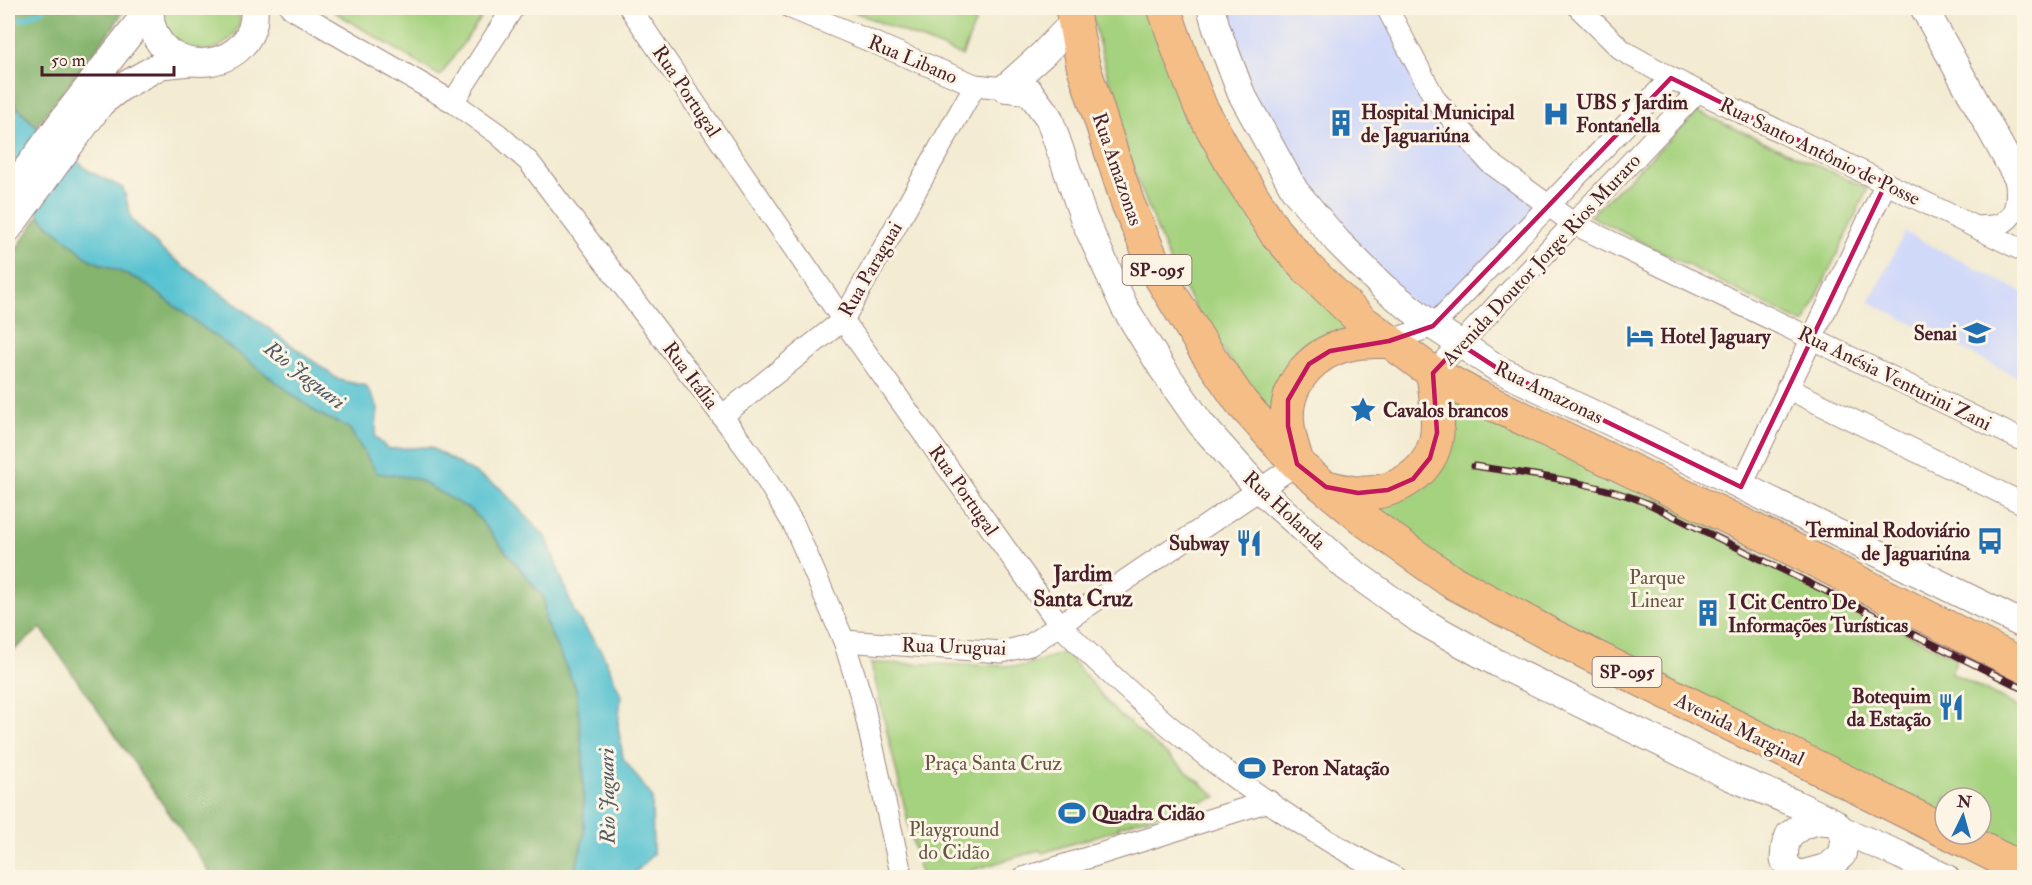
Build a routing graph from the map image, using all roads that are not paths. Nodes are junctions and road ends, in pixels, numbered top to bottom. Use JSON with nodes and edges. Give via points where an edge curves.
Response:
{"nodes":[{"id":1,"x":150,"y":8,"type":"edge"},
{"id":2,"x":254,"y":8,"type":"edge"},
{"id":3,"x":291,"y":8,"type":"edge"},
{"id":4,"x":513,"y":8,"type":"edge"},
{"id":5,"x":630,"y":8,"type":"edge"},
{"id":6,"x":790,"y":8,"type":"edge"},
{"id":7,"x":1164,"y":8,"type":"edge"},
{"id":8,"x":1211,"y":8,"type":"edge"},
{"id":9,"x":1387,"y":8,"type":"edge"},
{"id":10,"x":1579,"y":8,"type":"edge"},
{"id":11,"x":1924,"y":8,"type":"edge"},
{"id":12,"x":1073,"y":15,"type":"edge"},
{"id":13,"x":190,"y":62,"type":"junction"},
{"id":14,"x":1083,"y":65,"type":"junction"},
{"id":15,"x":1671,"y":78,"type":"junction"},
{"id":16,"x":975,"y":85,"type":"junction"},
{"id":17,"x":1017,"y":90,"type":"junction"},
{"id":18,"x":1697,"y":92,"type":"junction"},
{"id":19,"x":453,"y":102,"type":"junction"},
{"id":20,"x":73,"y":123,"type":"junction"},
{"id":21,"x":2020,"y":181,"type":"edge"},
{"id":22,"x":1886,"y":183,"type":"junction"},
{"id":23,"x":8,"y":194,"type":"edge"},
{"id":24,"x":1549,"y":205,"type":"junction"},
{"id":25,"x":1574,"y":224,"type":"junction"},
{"id":26,"x":10,"y":226,"type":"edge"},
{"id":27,"x":1978,"y":227,"type":"junction"},
{"id":28,"x":2025,"y":251,"type":"edge"},
{"id":29,"x":843,"y":320,"type":"junction"},
{"id":30,"x":1433,"y":326,"type":"junction"},
{"id":31,"x":1811,"y":337,"type":"junction"},
{"id":32,"x":1389,"y":341,"type":"junction"},
{"id":33,"x":1460,"y":344,"type":"junction"},
{"id":34,"x":1433,"y":373,"type":"junction"},
{"id":35,"x":1787,"y":388,"type":"junction"},
{"id":36,"x":722,"y":416,"type":"junction"},
{"id":37,"x":2025,"y":441,"type":"edge"},
{"id":38,"x":1297,"y":464,"type":"junction"},
{"id":39,"x":1326,"y":487,"type":"junction"},
{"id":40,"x":1741,"y":487,"type":"junction"},
{"id":41,"x":1260,"y":490,"type":"junction"},
{"id":42,"x":2025,"y":504,"type":"edge"},
{"id":43,"x":1059,"y":624,"type":"junction"},
{"id":44,"x":2025,"y":625,"type":"edge"},
{"id":45,"x":844,"y":641,"type":"junction"},
{"id":46,"x":2025,"y":666,"type":"edge"},
{"id":47,"x":1730,"y":776,"type":"junction"},
{"id":48,"x":1269,"y":801,"type":"junction"},
{"id":49,"x":1933,"y":825,"type":"edge"},
{"id":50,"x":1838,"y":826,"type":"junction"},
{"id":51,"x":1789,"y":835,"type":"junction"},
{"id":52,"x":1976,"y":846,"type":"edge"},
{"id":53,"x":1900,"y":855,"type":"junction"},
{"id":54,"x":1828,"y":867,"type":"junction"},
{"id":55,"x":2025,"y":870,"type":"edge"},
{"id":56,"x":1792,"y":875,"type":"edge"},
{"id":57,"x":902,"y":878,"type":"edge"},
{"id":58,"x":1023,"y":878,"type":"edge"},
{"id":59,"x":1396,"y":878,"type":"edge"},
{"id":60,"x":1946,"y":878,"type":"edge"}],
"edges":[{"from":1,"to":13,"type":"street","via":[[158,40],[170,52]]},
{"from":1,"to":20,"type":"street"},
{"from":2,"to":13,"type":"street","via":[[251,29],[237,50],[222,59]]},
{"from":3,"to":19,"type":"street","name":"Rua Itália"},
{"from":4,"to":19,"type":"street"},
{"from":5,"to":29,"type":"street","name":"Rua Portugal"},
{"from":6,"to":16,"type":"street","name":"Rua Libano"},
{"from":7,"to":32,"type":"main road","via":[[1200,106],[1275,232],[1362,321]]},
{"from":8,"to":30,"type":"street","name":"Rua Amazonas","via":[[1241,93],[1295,191],[1383,287]]},
{"from":9,"to":24,"type":"street","name":"Rua Anésia Venturini Zani","via":[[1435,99],[1489,162]]},
{"from":10,"to":15,"type":"street","name":"Rua Santo Antônio de Posse","via":[[1623,51]]},
{"from":11,"to":21,"type":"street"},
{"from":12,"to":14,"type":"main road","name":"Rua Amazonas","number":"SP-095"},
{"from":12,"to":17,"type":"street"},
{"from":13,"to":20,"type":"street","via":[[161,65],[120,88]]},
{"from":14,"to":17,"type":"street","via":[[1062,62]]},
{"from":14,"to":38,"type":"main road","name":"Rua Amazonas","number":"SP-095","via":[[1128,204],[1158,273],[1241,402]]},
{"from":15,"to":18,"type":"street","name":"Rua Santo Antônio de Posse"},
{"from":15,"to":24,"type":"street","name":"Avenida Doutor Jorge Rios Muraro"},
{"from":16,"to":17,"type":"street","name":"Rua Libano"},
{"from":16,"to":29,"type":"street","name":"Rua Paraguai"},
{"from":17,"to":41,"type":"street","name":"Rua Holanda","via":[[1049,118],[1084,219],[1125,308],[1201,424]]},
{"from":18,"to":22,"type":"street","name":"Rua Santo Antônio de Posse"},
{"from":18,"to":25,"type":"street","name":"Avenida Doutor Jorge Rios Muraro"},
{"from":19,"to":36,"type":"street","name":"Rua Itália","via":[[529,162]]},
{"from":20,"to":23,"type":"street"},
{"from":20,"to":26,"type":"street"},
{"from":21,"to":27,"type":"street","via":[[2011,215],[1998,225]]},
{"from":22,"to":27,"type":"street","name":"Rua Santo Antônio de Posse"},
{"from":22,"to":31,"type":"street"},
{"from":24,"to":25,"type":"street","name":"Rua Anésia Venturini Zani"},
{"from":24,"to":30,"type":"street","name":"Avenida Doutor Jorge Rios Muraro"},
{"from":25,"to":31,"type":"street","name":"Rua Anésia Venturini Zani"},
{"from":25,"to":33,"type":"street","name":"Avenida Doutor Jorge Rios Muraro"},
{"from":27,"to":28,"type":"street","name":"Rua Santo Antônio de Posse"},
{"from":29,"to":36,"type":"street","name":"Rua Paraguai"},
{"from":29,"to":43,"type":"street","name":"Rua Portugal"},
{"from":30,"to":32,"type":"street","name":"Avenida Doutor Jorge Rios Muraro"},
{"from":30,"to":33,"type":"street","name":"Rua Amazonas"},
{"from":31,"to":35,"type":"street"},
{"from":31,"to":37,"type":"street","name":"Rua Anésia Venturini Zani"},
{"from":32,"to":34,"type":"main road"},
{"from":32,"to":38,"type":"main road","via":[[1356,343],[1330,351],[1309,364],[1288,400],[1288,426]]},
{"from":33,"to":34,"type":"street","name":"Avenida Doutor Jorge Rios Muraro"},
{"from":33,"to":40,"type":"street","name":"Rua Amazonas","via":[[1500,370]]},
{"from":34,"to":39,"type":"main road","via":[[1437,433],[1430,458],[1413,479],[1388,490],[1358,493]]},
{"from":34,"to":46,"type":"main road"},
{"from":35,"to":40,"type":"street"},
{"from":35,"to":42,"type":"street"},
{"from":36,"to":45,"type":"street","name":"Rua Itália","via":[[754,459],[794,525]]},
{"from":38,"to":39,"type":"main road","name":"Rua Amazonas","number":"SP-095"},
{"from":38,"to":41,"type":"street","name":"Rua Uruguai"},
{"from":39,"to":49,"type":"main road","name":"Avenida Marginal","number":"SP-095","via":[[1449,580],[1549,634]]},
{"from":40,"to":44,"type":"street","name":"Rua Amazonas"},
{"from":41,"to":43,"type":"street","name":"Rua Uruguai"},
{"from":41,"to":47,"type":"street","name":"Rua Holanda","via":[[1346,567],[1420,620],[1497,663]]},
{"from":43,"to":45,"type":"street","name":"Rua Uruguai","via":[[1030,645],[1002,652]]},
{"from":43,"to":48,"type":"street","name":"Rua Portugal","via":[[1165,723]]},
{"from":45,"to":57,"type":"street","name":"Rua Itália","via":[[863,703]]},
{"from":47,"to":50,"type":"street"},
{"from":47,"to":51,"type":"street","via":[[1780,811]]},
{"from":48,"to":58,"type":"street"},
{"from":48,"to":59,"type":"street","name":"Rua Portugal"},
{"from":50,"to":51,"type":"street","via":[[1818,821]]},
{"from":50,"to":53,"type":"street"},
{"from":50,"to":54,"type":"street","via":[[1845,840],[1842,855]]},
{"from":51,"to":56,"type":"street","via":[[1785,860]]},
{"from":52,"to":55,"type":"main road"},
{"from":53,"to":54,"type":"street"},
{"from":53,"to":60,"type":"street"},
{"from":54,"to":56,"type":"street"}]}
